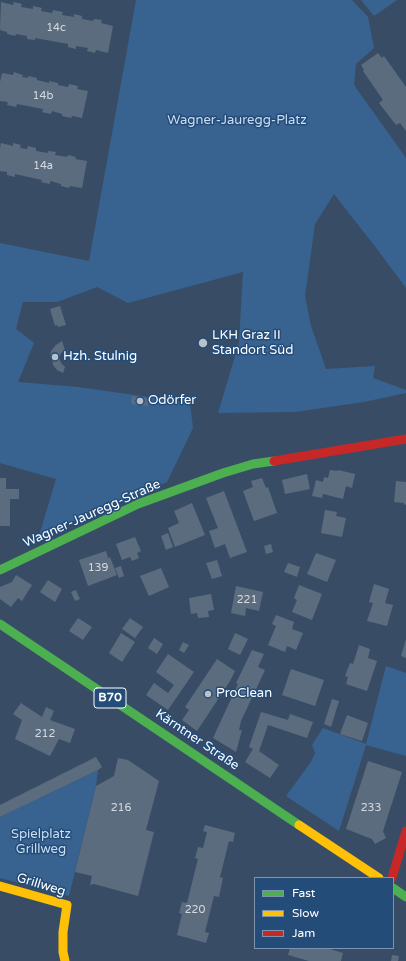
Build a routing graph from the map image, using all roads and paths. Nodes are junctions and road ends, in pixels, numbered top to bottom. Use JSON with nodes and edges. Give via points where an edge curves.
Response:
{"nodes":[{"id":1,"x":406,"y":438,"type":"edge"},
{"id":2,"x":0,"y":570,"type":"edge"},
{"id":3,"x":0,"y":624,"type":"edge"},
{"id":4,"x":406,"y":831,"type":"edge"},
{"id":5,"x":378,"y":877,"type":"edge"},
{"id":6,"x":392,"y":877,"type":"edge"},
{"id":7,"x":0,"y":886,"type":"edge"},
{"id":8,"x":394,"y":889,"type":"edge"},
{"id":9,"x":406,"y":897,"type":"edge"},
{"id":10,"x":65,"y":961,"type":"edge"}],
"edges":[{"from":1,"to":2,"type":"main road","name":"Wagner-Jauregg-Straße","via":[[253,464],[223,473],[138,504]]},
{"from":3,"to":5,"type":"main road","name":"Kärntner Straße","number":"B70"},
{"from":4,"to":6,"type":"main road"},
{"from":7,"to":10,"type":"main road","name":"Grillweg","via":[[67,905],[63,932]]},
{"from":8,"to":9,"type":"main road"}]}
